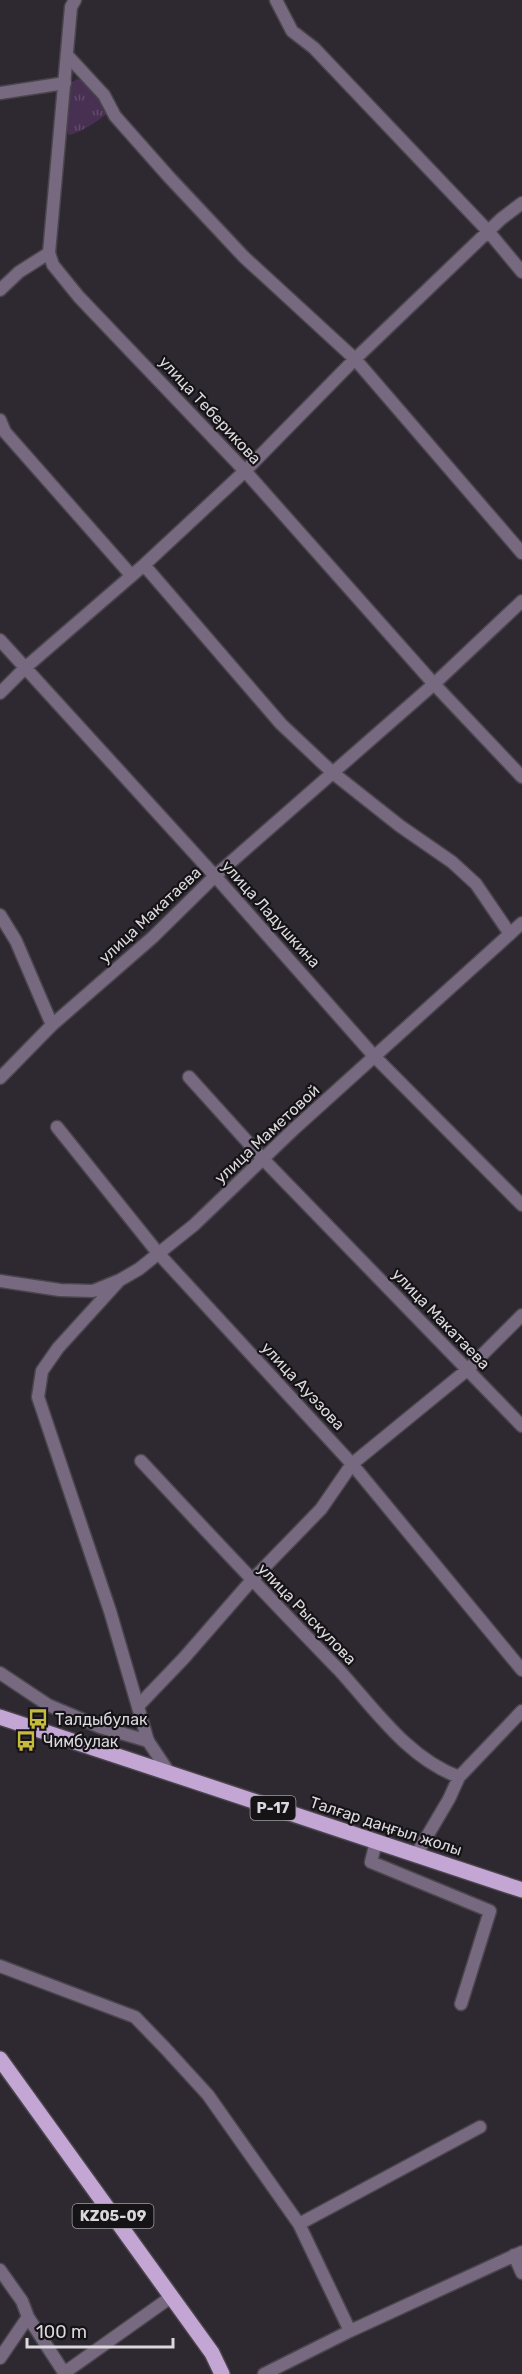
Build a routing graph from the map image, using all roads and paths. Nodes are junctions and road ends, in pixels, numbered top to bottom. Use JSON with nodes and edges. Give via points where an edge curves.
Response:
{"nodes":[{"id":1,"x":75,"y":0,"type":"edge"},
{"id":2,"x":276,"y":0,"type":"edge"},
{"id":3,"x":67,"y":55,"type":"junction"},
{"id":4,"x":65,"y":83,"type":"junction"},
{"id":5,"x":0,"y":93,"type":"edge"},
{"id":6,"x":522,"y":202,"type":"edge"},
{"id":7,"x":488,"y":231,"type":"junction"},
{"id":8,"x":49,"y":254,"type":"junction"},
{"id":9,"x":522,"y":272,"type":"edge"},
{"id":10,"x":0,"y":290,"type":"edge"},
{"id":11,"x":355,"y":359,"type":"junction"},
{"id":12,"x":2,"y":430,"type":"edge"},
{"id":13,"x":245,"y":471,"type":"junction"},
{"id":14,"x":522,"y":553,"type":"edge"},
{"id":15,"x":144,"y":565,"type":"junction"},
{"id":16,"x":131,"y":575,"type":"junction"},
{"id":17,"x":522,"y":601,"type":"edge"},
{"id":18,"x":0,"y":640,"type":"edge"},
{"id":19,"x":26,"y":667,"type":"junction"},
{"id":20,"x":434,"y":684,"type":"junction"},
{"id":21,"x":0,"y":693,"type":"edge"},
{"id":22,"x":333,"y":773,"type":"junction"},
{"id":23,"x":522,"y":777,"type":"edge"},
{"id":24,"x":215,"y":876,"type":"junction"},
{"id":25,"x":0,"y":915,"type":"edge"},
{"id":26,"x":522,"y":923,"type":"edge"},
{"id":27,"x":510,"y":934,"type":"junction"},
{"id":28,"x":52,"y":1025,"type":"junction"},
{"id":29,"x":374,"y":1056,"type":"junction"},
{"id":30,"x":189,"y":1077,"type":"dead end"},
{"id":31,"x":0,"y":1078,"type":"edge"},
{"id":32,"x":57,"y":1127,"type":"dead end"},
{"id":33,"x":262,"y":1159,"type":"junction"},
{"id":34,"x":522,"y":1205,"type":"edge"},
{"id":35,"x":158,"y":1253,"type":"junction"},
{"id":36,"x":0,"y":1281,"type":"edge"},
{"id":37,"x":120,"y":1281,"type":"junction"},
{"id":38,"x":522,"y":1315,"type":"edge"},
{"id":39,"x":468,"y":1370,"type":"junction"},
{"id":40,"x":522,"y":1426,"type":"edge"},
{"id":41,"x":141,"y":1461,"type":"dead end"},
{"id":42,"x":352,"y":1464,"type":"junction"},
{"id":43,"x":252,"y":1580,"type":"junction"},
{"id":44,"x":522,"y":1670,"type":"edge"},
{"id":45,"x":0,"y":1673,"type":"edge"},
{"id":46,"x":138,"y":1706,"type":"junction"},
{"id":47,"x":522,"y":1711,"type":"edge"},
{"id":48,"x":0,"y":1717,"type":"edge"},
{"id":49,"x":148,"y":1741,"type":"junction"},
{"id":50,"x":170,"y":1774,"type":"junction"},
{"id":51,"x":459,"y":1777,"type":"junction"},
{"id":52,"x":376,"y":1842,"type":"junction"},
{"id":53,"x":416,"y":1855,"type":"junction"},
{"id":54,"x":522,"y":1890,"type":"edge"},
{"id":55,"x":0,"y":1966,"type":"edge"},
{"id":56,"x":461,"y":2004,"type":"dead end"},
{"id":57,"x":0,"y":2059,"type":"edge"},
{"id":58,"x":480,"y":2127,"type":"dead end"},
{"id":59,"x":299,"y":2224,"type":"junction"},
{"id":60,"x":518,"y":2254,"type":"edge"},
{"id":61,"x":0,"y":2270,"type":"edge"},
{"id":62,"x":522,"y":2273,"type":"edge"},
{"id":63,"x":171,"y":2297,"type":"junction"},
{"id":64,"x":28,"y":2317,"type":"junction"},
{"id":65,"x":350,"y":2331,"type":"junction"},
{"id":66,"x":0,"y":2358,"type":"edge"},
{"id":67,"x":64,"y":2373,"type":"edge"},
{"id":68,"x":222,"y":2374,"type":"edge"},
{"id":69,"x":264,"y":2374,"type":"edge"}],
"edges":[{"from":1,"to":3,"type":"street"},
{"from":2,"to":7,"type":"street","via":[[292,31],[314,48]]},
{"from":3,"to":4,"type":"street"},
{"from":3,"to":11,"type":"street","via":[[104,95],[115,116],[236,249]]},
{"from":4,"to":5,"type":"street"},
{"from":4,"to":8,"type":"street"},
{"from":6,"to":7,"type":"street"},
{"from":7,"to":9,"type":"street"},
{"from":7,"to":11,"type":"street"},
{"from":8,"to":10,"type":"street","via":[[19,272]]},
{"from":8,"to":13,"type":"street","name":"улица Теберикова","via":[[53,265],[80,297]]},
{"from":11,"to":13,"type":"street"},
{"from":11,"to":14,"type":"street"},
{"from":12,"to":16,"type":"street"},
{"from":13,"to":15,"type":"street"},
{"from":13,"to":20,"type":"street","name":"улица Теберикова"},
{"from":15,"to":16,"type":"street"},
{"from":15,"to":22,"type":"street","via":[[281,724]]},
{"from":16,"to":19,"type":"street"},
{"from":17,"to":20,"type":"street","name":"улица Макатаева"},
{"from":18,"to":19,"type":"street","name":"улица Ладушкина"},
{"from":19,"to":21,"type":"street"},
{"from":19,"to":24,"type":"street","name":"улица Ладушкина"},
{"from":20,"to":22,"type":"street","name":"улица Макатаева"},
{"from":20,"to":23,"type":"street","name":"улица Теберикова"},
{"from":22,"to":24,"type":"street","name":"улица Макатаева"},
{"from":22,"to":27,"type":"street","via":[[452,862],[476,884]]},
{"from":24,"to":28,"type":"street","name":"улица Макатаева","via":[[153,937]]},
{"from":24,"to":29,"type":"street","name":"улица Ладушкина"},
{"from":25,"to":28,"type":"street","via":[[16,941]]},
{"from":26,"to":27,"type":"street","name":"улица Маметовой"},
{"from":27,"to":29,"type":"street","name":"улица Маметовой"},
{"from":28,"to":31,"type":"street","name":"улица Макатаева"},
{"from":29,"to":33,"type":"street","name":"улица Маметовой"},
{"from":29,"to":34,"type":"street","name":"улица Ладушкина"},
{"from":30,"to":33,"type":"street","name":"улица Макатаева"},
{"from":32,"to":35,"type":"street","name":"улица Ауэзова"},
{"from":33,"to":35,"type":"street","name":"улица Маметовой","via":[[194,1225]]},
{"from":33,"to":39,"type":"street","name":"улица Макатаева"},
{"from":35,"to":37,"type":"street","name":"улица Маметовой"},
{"from":35,"to":42,"type":"street","name":"улица Ауэзова"},
{"from":36,"to":37,"type":"street","name":"улица Маметовой","via":[[93,1291]]},
{"from":37,"to":46,"type":"street","via":[[58,1348],[42,1371],[38,1397]]},
{"from":38,"to":39,"type":"street"},
{"from":39,"to":40,"type":"street","name":"улица Макатаева"},
{"from":39,"to":42,"type":"street"},
{"from":41,"to":43,"type":"street","name":"улица Рыскулова"},
{"from":42,"to":43,"type":"street","via":[[321,1509]]},
{"from":42,"to":44,"type":"street","name":"улица Ауэзова"},
{"from":43,"to":46,"type":"street"},
{"from":43,"to":51,"type":"street","name":"улица Рыскулова","via":[[407,1746],[443,1771]]},
{"from":45,"to":49,"type":"street","via":[[48,1705],[100,1727]]},
{"from":46,"to":49,"type":"street"},
{"from":47,"to":51,"type":"street"},
{"from":48,"to":50,"type":"main road","name":"Талғар даңғыл жолы","number":"P-17"},
{"from":49,"to":50,"type":"street"},
{"from":50,"to":52,"type":"main road","name":"Талғар даңғыл жолы","number":"P-17"},
{"from":51,"to":53,"type":"street"},
{"from":52,"to":53,"type":"main road","name":"Талғар даңғыл жолы","number":"P-17"},
{"from":52,"to":56,"type":"street","via":[[371,1862],[490,1911]]},
{"from":53,"to":54,"type":"main road","name":"Талғар даңғыл жолы","number":"P-17"},
{"from":55,"to":59,"type":"street","via":[[135,2017],[208,2095]]},
{"from":57,"to":63,"type":"main road","number":"KZ05-09"},
{"from":58,"to":59,"type":"street"},
{"from":59,"to":65,"type":"street"},
{"from":60,"to":62,"type":"street"},
{"from":60,"to":65,"type":"street"},
{"from":61,"to":64,"type":"street","via":[[22,2301]]},
{"from":63,"to":67,"type":"street"},
{"from":63,"to":68,"type":"main road","number":"KZ05-09","via":[[212,2353]]},
{"from":64,"to":66,"type":"street"},
{"from":64,"to":67,"type":"street"},
{"from":65,"to":69,"type":"street"}]}
